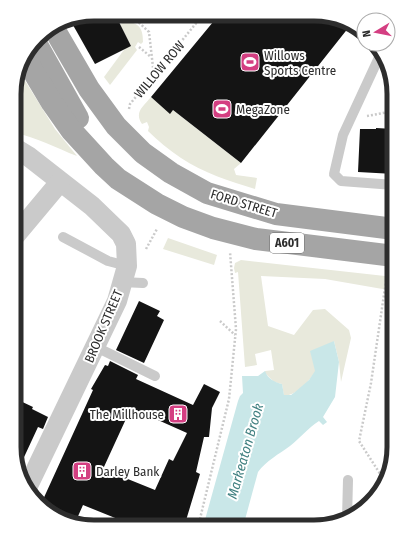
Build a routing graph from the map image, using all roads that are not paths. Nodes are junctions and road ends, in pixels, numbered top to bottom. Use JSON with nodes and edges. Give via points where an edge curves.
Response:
{"nodes":[{"id":1,"x":56,"y":32,"type":"edge"},
{"id":2,"x":38,"y":47,"type":"edge"},
{"id":3,"x":378,"y":60,"type":"edge"},
{"id":4,"x":28,"y":63,"type":"edge"},
{"id":5,"x":21,"y":152,"type":"edge"},
{"id":6,"x":96,"y":157,"type":"junction"},
{"id":7,"x":60,"y":182,"type":"junction"},
{"id":8,"x":387,"y":184,"type":"edge"},
{"id":9,"x":21,"y":229,"type":"edge"},
{"id":10,"x":387,"y":229,"type":"edge"},
{"id":11,"x":63,"y":237,"type":"dead end"},
{"id":12,"x":387,"y":262,"type":"edge"},
{"id":13,"x":124,"y":274,"type":"junction"},
{"id":14,"x":143,"y":283,"type":"dead end"},
{"id":15,"x":96,"y":347,"type":"junction"},
{"id":16,"x":155,"y":376,"type":"dead end"},
{"id":17,"x":29,"y":479,"type":"edge"},
{"id":18,"x":348,"y":480,"type":"dead end"},
{"id":19,"x":347,"y":511,"type":"edge"}],
"edges":[{"from":1,"to":10,"type":"main road","name":"FORD STREET","number":"A601","via":[[89,89],[116,126],[143,153],[171,173],[207,193],[276,214]]},
{"from":2,"to":6,"type":"main road","via":[[85,128]]},
{"from":3,"to":8,"type":"lane","via":[[343,135],[334,174],[341,181]]},
{"from":4,"to":6,"type":"main road","number":"A601","via":[[71,130]]},
{"from":5,"to":7,"type":"street","name":"BROOK STREET"},
{"from":6,"to":12,"type":"main road","number":"A601","via":[[118,179],[144,197],[183,217],[219,230],[256,239]]},
{"from":7,"to":9,"type":"street"},
{"from":7,"to":13,"type":"street","name":"BROOK STREET","via":[[92,206],[121,234],[126,244]]},
{"from":11,"to":13,"type":"lane","via":[[108,261]]},
{"from":13,"to":14,"type":"lane"},
{"from":13,"to":15,"type":"street","name":"BROOK STREET","via":[[117,301]]},
{"from":15,"to":16,"type":"lane"},
{"from":15,"to":17,"type":"street","name":"BROOK STREET"},
{"from":18,"to":19,"type":"lane"}]}
